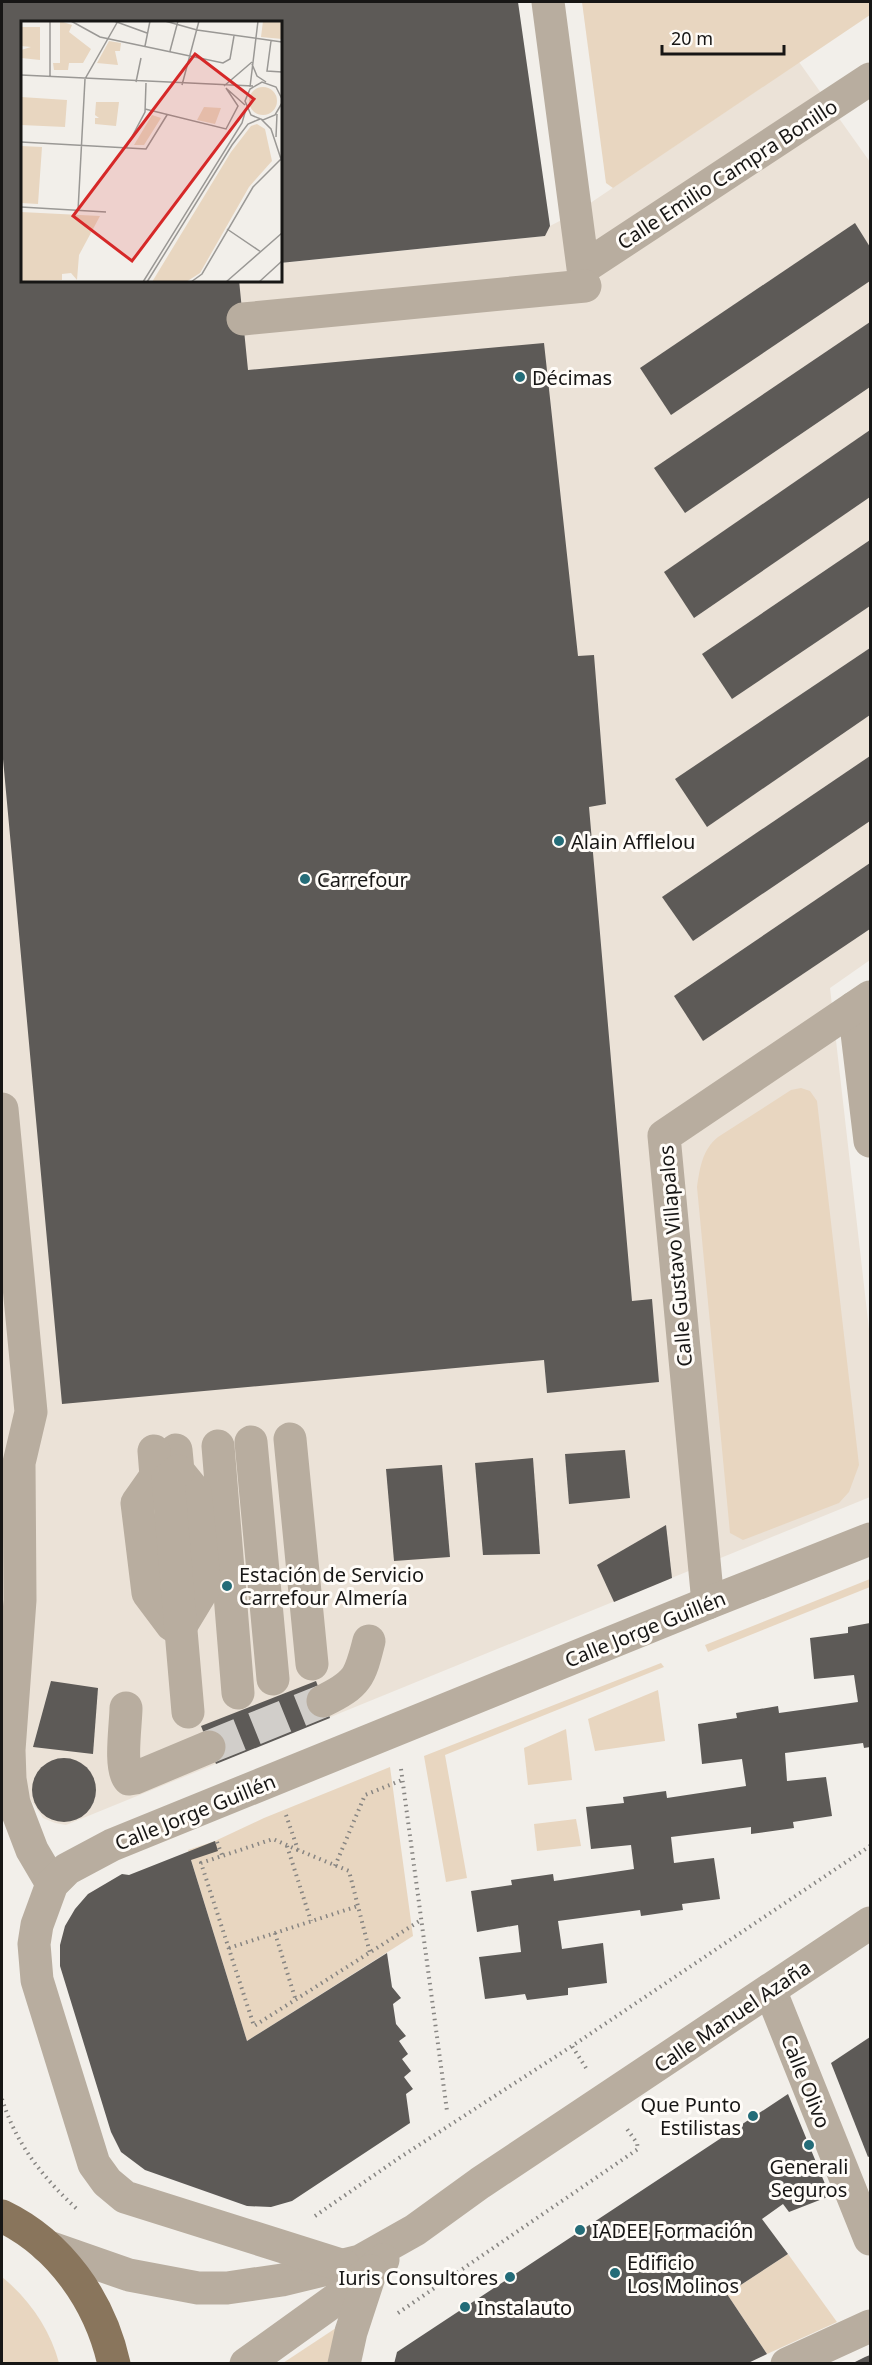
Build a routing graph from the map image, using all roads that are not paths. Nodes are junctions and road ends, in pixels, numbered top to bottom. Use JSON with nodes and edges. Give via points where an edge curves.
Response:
{"nodes":[{"id":1,"x":548,"y":2,"type":"edge"},
{"id":2,"x":866,"y":90,"type":"edge"},
{"id":3,"x":584,"y":277,"type":"junction"},
{"id":4,"x":243,"y":319,"type":"dead end"},
{"id":5,"x":862,"y":1003,"type":"edge"},
{"id":6,"x":2,"y":1109,"type":"edge"},
{"id":7,"x":870,"y":1142,"type":"edge"},
{"id":8,"x":290,"y":1439,"type":"dead end"},
{"id":9,"x":251,"y":1442,"type":"dead end"},
{"id":10,"x":218,"y":1446,"type":"dead end"},
{"id":11,"x":870,"y":1539,"type":"edge"},
{"id":12,"x":708,"y":1603,"type":"junction"},
{"id":13,"x":179,"y":1629,"type":"junction"},
{"id":14,"x":369,"y":1641,"type":"dead end"},
{"id":15,"x":312,"y":1664,"type":"dead end"},
{"id":16,"x":273,"y":1679,"type":"dead end"},
{"id":17,"x":238,"y":1693,"type":"dead end"},
{"id":18,"x":323,"y":1701,"type":"tunnel mouth"},
{"id":19,"x":126,"y":1708,"type":"dead end"},
{"id":20,"x":188,"y":1712,"type":"dead end"},
{"id":21,"x":209,"y":1748,"type":"tunnel mouth"},
{"id":22,"x":52,"y":1884,"type":"junction"},
{"id":23,"x":870,"y":1923,"type":"edge"},
{"id":24,"x":770,"y":1990,"type":"junction"},
{"id":25,"x":859,"y":2177,"type":"edge"},
{"id":26,"x":3,"y":2214,"type":"edge"},
{"id":27,"x":870,"y":2239,"type":"edge"},
{"id":28,"x":46,"y":2246,"type":"junction"},
{"id":29,"x":357,"y":2269,"type":"junction"},
{"id":30,"x":870,"y":2326,"type":"edge"},
{"id":31,"x":114,"y":2364,"type":"edge"},
{"id":32,"x":246,"y":2364,"type":"edge"},
{"id":33,"x":344,"y":2364,"type":"edge"},
{"id":34,"x":787,"y":2364,"type":"edge"}],
"edges":[{"from":1,"to":3,"type":"street"},
{"from":2,"to":3,"type":"street","name":"Calle Emilio Campra Bonillo"},
{"from":3,"to":4,"type":"street"},
{"from":5,"to":7,"type":"street","name":"Calle Gustavo Villapalos"},
{"from":5,"to":12,"type":"street","name":"Calle Gustavo Villapalos","via":[[664,1136]]},
{"from":6,"to":22,"type":"street","via":[[31,1412],[19,1463],[20,1600],[10,1779],[22,1825]]},
{"from":8,"to":15,"type":"street"},
{"from":9,"to":16,"type":"street"},
{"from":10,"to":17,"type":"street"},
{"from":11,"to":12,"type":"street","name":"Calle Jorge Guillén"},
{"from":12,"to":22,"type":"street","name":"Calle Jorge Guillén","via":[[111,1845],[67,1869]]},
{"from":13,"to":13,"type":"street","via":[[205,1586],[195,1492],[166,1464],[137,1503],[148,1593]]},
{"from":13,"to":20,"type":"street"},
{"from":14,"to":18,"type":"street","via":[[357,1679]]},
{"from":19,"to":21,"type":"street","via":[[124,1765],[129,1779]]},
{"from":22,"to":29,"type":"street","via":[[34,1944],[38,1980],[94,2164],[107,2182],[125,2197]]},
{"from":23,"to":24,"type":"street","name":"Calle Manuel Azaña"},
{"from":24,"to":25,"type":"street","name":"Calle Olivo"},
{"from":24,"to":29,"type":"street","name":"Calle Manuel Azaña"},
{"from":25,"to":27,"type":"street","name":"Calle Olivo"},
{"from":26,"to":28,"type":"main road"},
{"from":28,"to":29,"type":"street","name":"Calle Manuel Azaña","via":[[121,2272],[198,2288],[245,2286]]},
{"from":28,"to":31,"type":"main road","via":[[86,2293],[100,2320]]},
{"from":29,"to":32,"type":"street","name":"Calle Manuel Azaña"},
{"from":29,"to":33,"type":"street"},
{"from":30,"to":34,"type":"street"}]}
